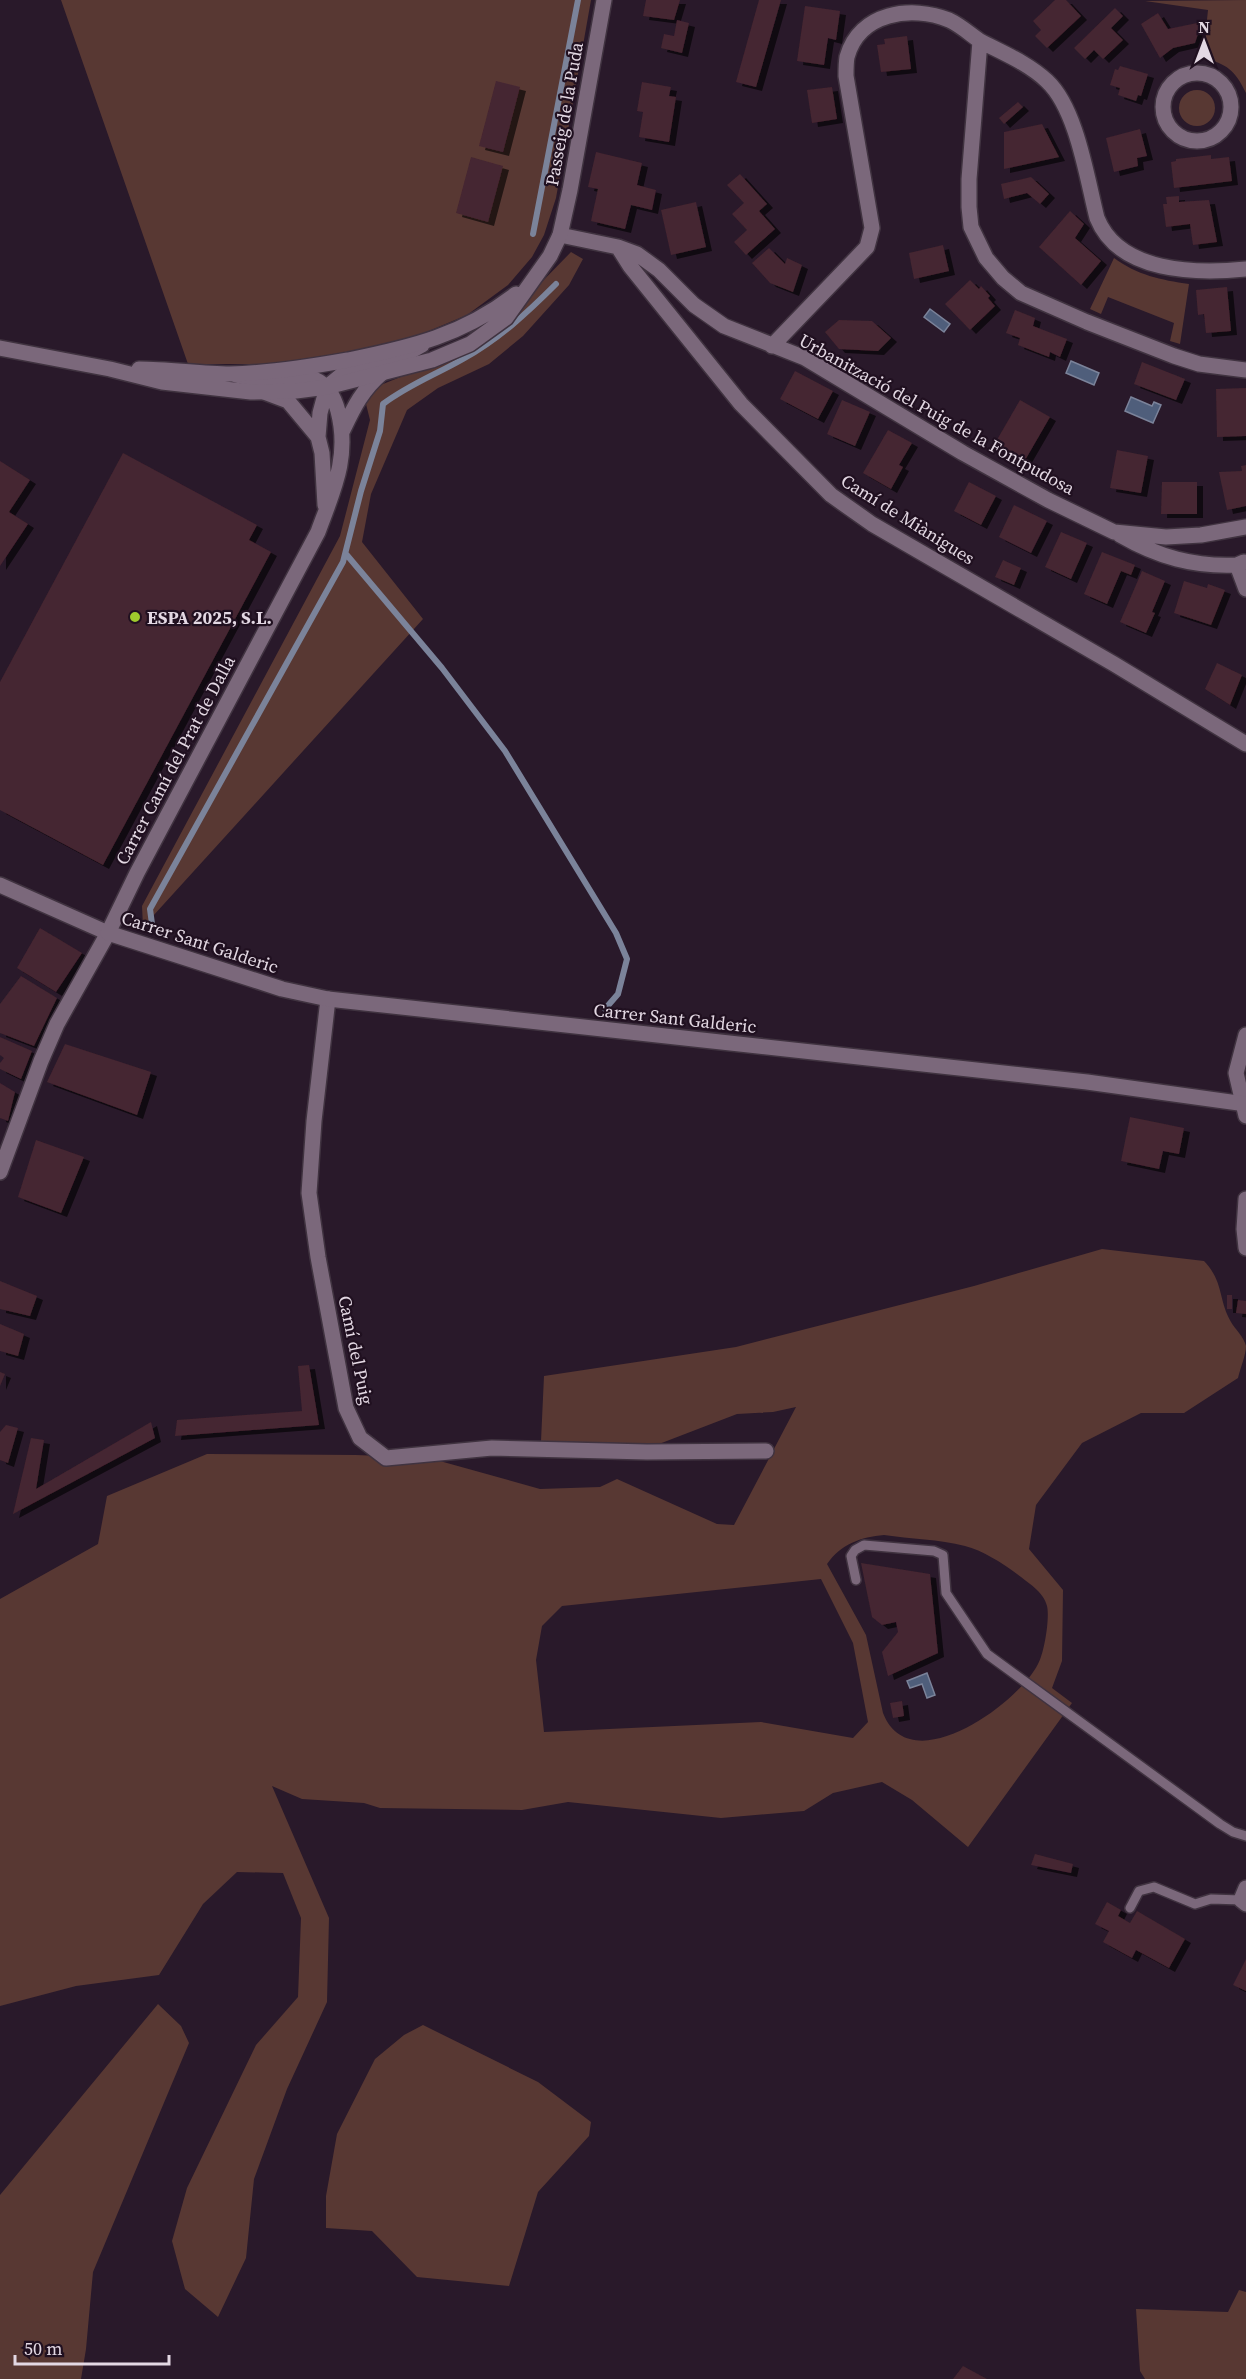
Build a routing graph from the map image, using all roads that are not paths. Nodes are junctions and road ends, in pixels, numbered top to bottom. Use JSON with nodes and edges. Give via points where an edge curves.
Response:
{"nodes":[{"id":1,"x":604,"y":0,"type":"edge"},
{"id":2,"x":980,"y":41,"type":"junction"},
{"id":3,"x":1239,"y":108,"type":"edge"},
{"id":4,"x":560,"y":235,"type":"junction"},
{"id":5,"x":618,"y":248,"type":"junction"},
{"id":6,"x":1246,"y":268,"type":"edge"},
{"id":7,"x":531,"y":284,"type":"junction"},
{"id":8,"x":427,"y":342,"type":"junction"},
{"id":9,"x":772,"y":346,"type":"junction"},
{"id":10,"x":0,"y":348,"type":"edge"},
{"id":11,"x":110,"y":369,"type":"junction"},
{"id":12,"x":1246,"y":370,"type":"edge"},
{"id":13,"x":230,"y":374,"type":"junction"},
{"id":14,"x":382,"y":374,"type":"junction"},
{"id":15,"x":327,"y":387,"type":"junction"},
{"id":16,"x":264,"y":392,"type":"junction"},
{"id":17,"x":343,"y":430,"type":"junction"},
{"id":18,"x":318,"y":437,"type":"junction"},
{"id":19,"x":326,"y":509,"type":"junction"},
{"id":20,"x":1246,"y":528,"type":"edge"},
{"id":21,"x":1114,"y":532,"type":"junction"},
{"id":22,"x":1242,"y":563,"type":"edge"},
{"id":23,"x":1246,"y":589,"type":"edge"},
{"id":24,"x":1246,"y":744,"type":"edge"},
{"id":25,"x":0,"y":885,"type":"edge"},
{"id":26,"x":108,"y":933,"type":"junction"},
{"id":27,"x":328,"y":999,"type":"junction"},
{"id":28,"x":1246,"y":1035,"type":"edge"},
{"id":29,"x":1244,"y":1107,"type":"edge"},
{"id":30,"x":0,"y":1172,"type":"edge"},
{"id":31,"x":1246,"y":1199,"type":"edge"},
{"id":32,"x":1246,"y":1248,"type":"edge"},
{"id":33,"x":766,"y":1451,"type":"dead end"},
{"id":34,"x":856,"y":1580,"type":"dead end"},
{"id":35,"x":1246,"y":1836,"type":"edge"},
{"id":36,"x":1244,"y":1898,"type":"edge"},
{"id":37,"x":1130,"y":1908,"type":"dead end"}],
"edges":[{"from":1,"to":4,"type":"street","name":"Passeig de la Puda"},
{"from":2,"to":6,"type":"street","name":"Urbanització del Puig de la Fontpudosa","via":[[1032,68],[1059,95],[1076,135],[1097,218],[1120,250],[1150,263],[1173,267],[1226,271]]},
{"from":2,"to":9,"type":"street","name":"Urbanització del Puig de la Fontpudosa","via":[[952,22],[917,12],[878,20],[854,41],[847,57],[846,76],[872,228],[867,248]]},
{"from":2,"to":12,"type":"street","via":[[969,207],[971,227],[986,258],[1021,292],[1087,322],[1199,364]]},
{"from":3,"to":3,"type":"street","via":[[1225,86],[1207,73],[1185,74],[1175,80],[1163,99],[1166,121],[1172,131],[1193,141],[1215,136]]},
{"from":4,"to":5,"type":"street","name":"Urbanització del Puig de la Fontpudosa"},
{"from":4,"to":7,"type":"street","name":"Passeig de la Puda"},
{"from":5,"to":9,"type":"street","name":"Urbanització del Puig de la Fontpudosa","via":[[637,254],[660,270],[694,305],[724,326]]},
{"from":5,"to":24,"type":"street","name":"Camí de Miànigues","via":[[741,404],[831,495],[872,524]]},
{"from":7,"to":8,"type":"street","via":[[496,310]]},
{"from":7,"to":14,"type":"street","name":"Passeig de la Puda","via":[[506,318],[470,344]]},
{"from":8,"to":13,"type":"street","via":[[328,364]]},
{"from":8,"to":15,"type":"street","via":[[397,359],[345,372]]},
{"from":9,"to":21,"type":"street","name":"Urbanització del Puig de la Fontpudosa","via":[[805,358],[963,453]]},
{"from":10,"to":11,"type":"street"},
{"from":11,"to":13,"type":"street"},
{"from":11,"to":16,"type":"street","name":"Passeig de la Puda","via":[[162,382]]},
{"from":13,"to":15,"type":"street","via":[[257,380],[312,378]]},
{"from":14,"to":15,"type":"street","name":"Passeig de la Puda"},
{"from":14,"to":17,"type":"street","via":[[357,400]]},
{"from":15,"to":16,"type":"street","name":"Passeig de la Puda"},
{"from":15,"to":17,"type":"street"},
{"from":15,"to":18,"type":"street"},
{"from":16,"to":18,"type":"street","via":[[288,401]]},
{"from":17,"to":19,"type":"street","name":"Carrer Camí del Prat de Dalla","via":[[337,482]]},
{"from":18,"to":19,"type":"street"},
{"from":19,"to":26,"type":"street","name":"Carrer Camí del Prat de Dalla","via":[[318,532]]},
{"from":20,"to":21,"type":"street","name":"Urbanització del Puig de la Fontpudosa","via":[[1166,537]]},
{"from":21,"to":22,"type":"street","name":"Urbanització del Puig de la Fontpudosa","via":[[1170,559],[1216,566]]},
{"from":22,"to":23,"type":"street","name":"Urbanització del Puig de la Fontpudosa"},
{"from":25,"to":26,"type":"street","name":"Carrer Sant Galderic"},
{"from":26,"to":27,"type":"street","name":"Carrer Sant Galderic"},
{"from":26,"to":30,"type":"street","name":"Carrer Camí del Prat de Dalla","via":[[57,1024]]},
{"from":27,"to":29,"type":"street","name":"Carrer Sant Galderic","via":[[1075,1080]]},
{"from":27,"to":33,"type":"street","name":"Camí del Puig","via":[[309,1193],[346,1408],[360,1438],[386,1458],[492,1448]]},
{"from":28,"to":29,"type":"street","via":[[1236,1073]]},
{"from":31,"to":32,"type":"street"},
{"from":34,"to":35,"type":"lane","via":[[851,1556],[864,1545],[944,1555],[946,1593],[987,1654],[1220,1824]]},
{"from":36,"to":37,"type":"lane","via":[[1211,1899],[1195,1904],[1154,1887],[1139,1891]]}]}
